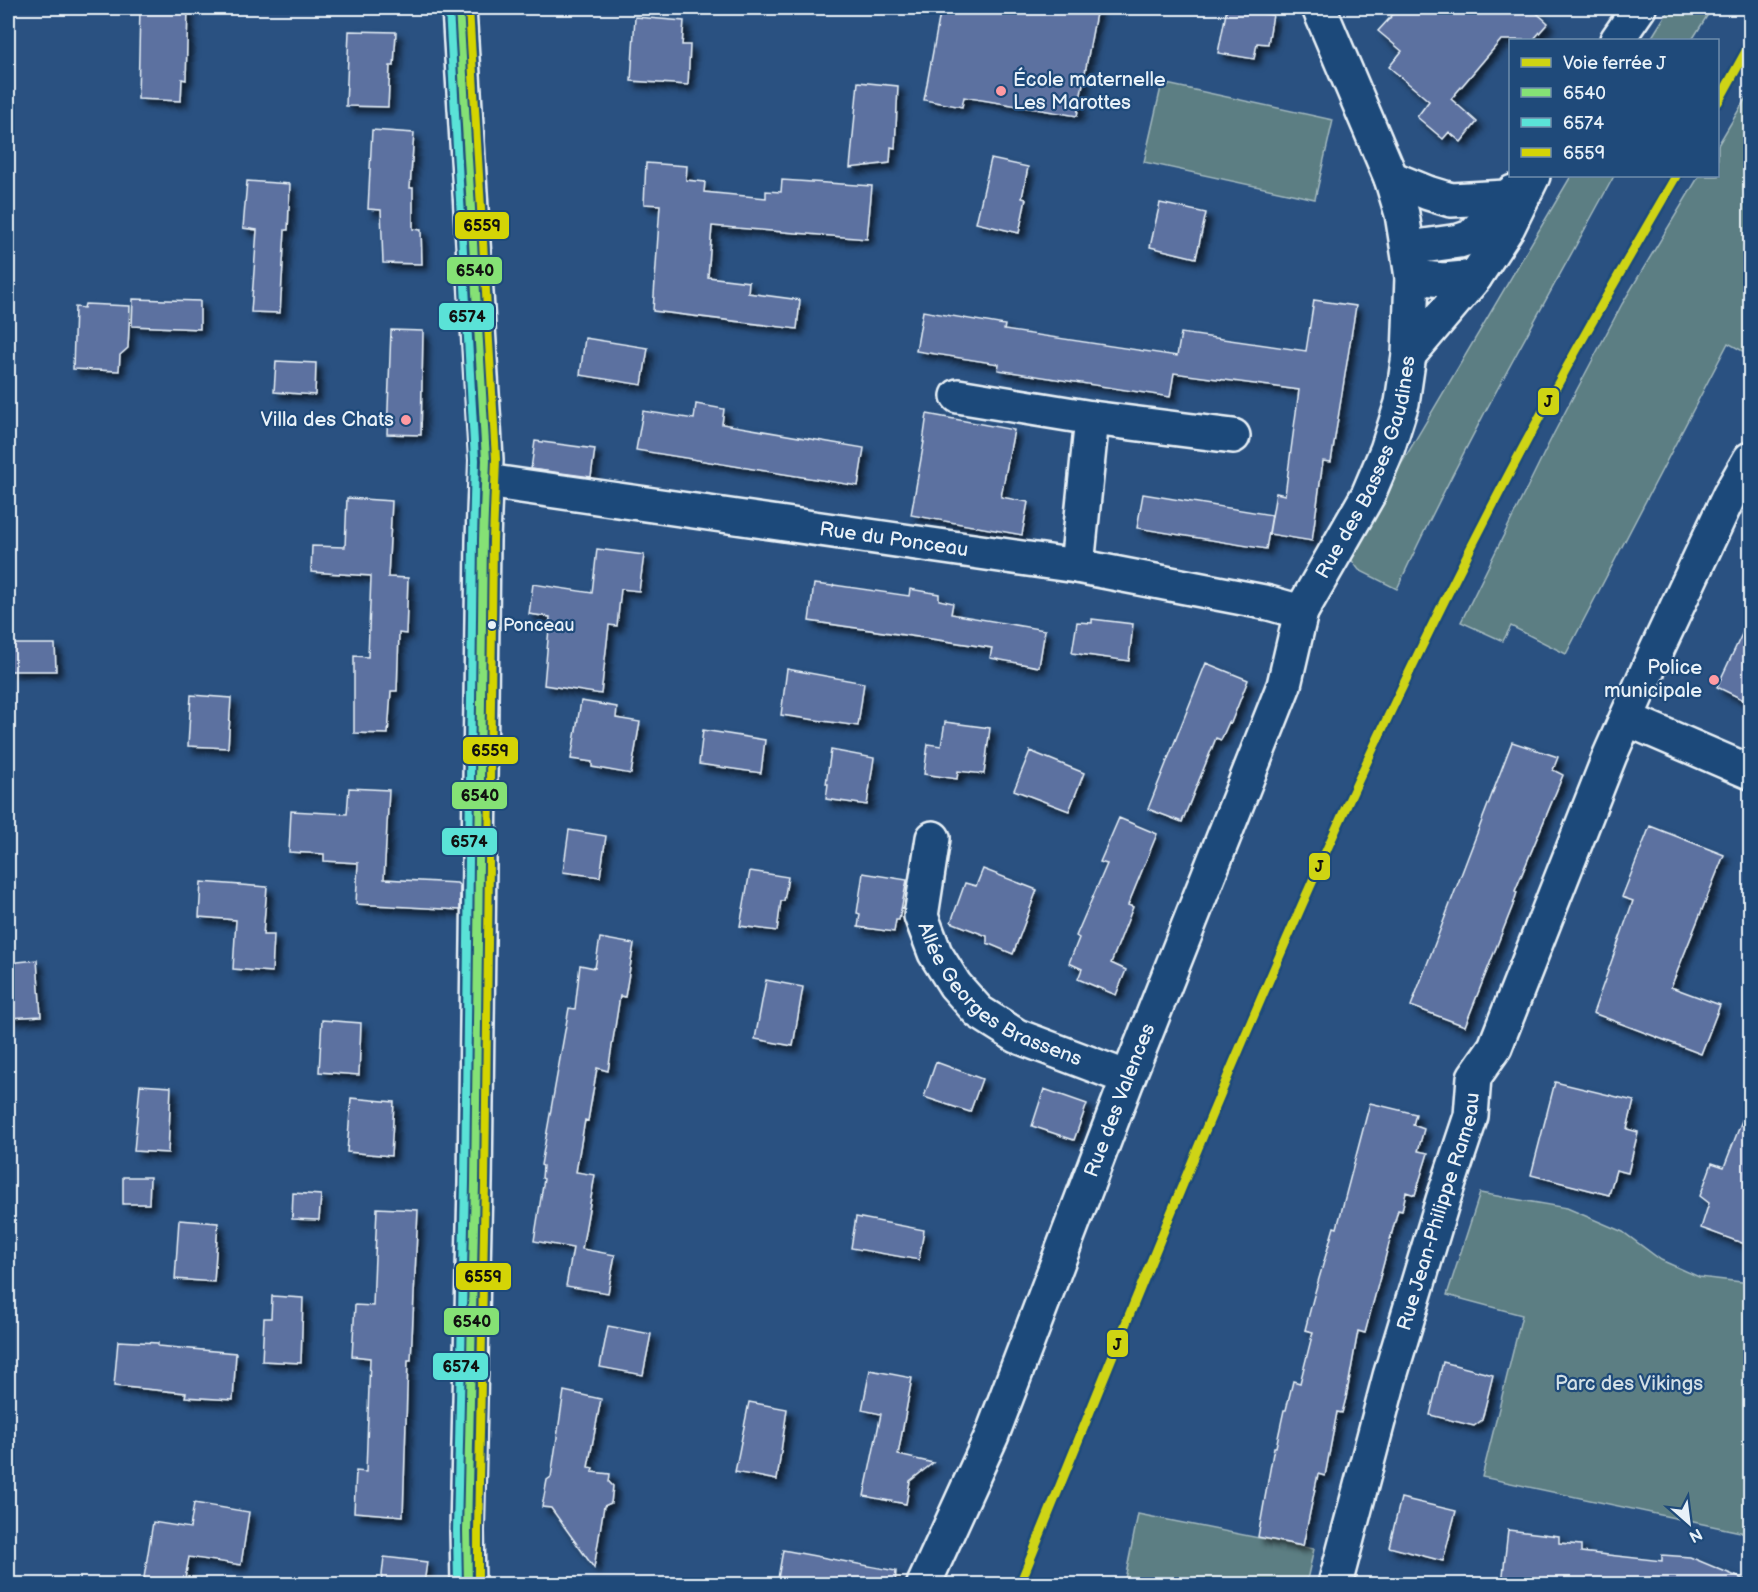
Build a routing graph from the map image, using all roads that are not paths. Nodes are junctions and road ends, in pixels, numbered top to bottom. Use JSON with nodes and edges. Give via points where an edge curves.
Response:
{"nodes":[{"id":1,"x":459,"y":8,"type":"edge"},
{"id":2,"x":1319,"y":8,"type":"edge"},
{"id":3,"x":1639,"y":8,"type":"edge"},
{"id":4,"x":1618,"y":39,"type":"edge"},
{"id":5,"x":1532,"y":177,"type":"edge"},
{"id":6,"x":1533,"y":177,"type":"edge"},
{"id":7,"x":1391,"y":178,"type":"junction"},
{"id":8,"x":1506,"y":197,"type":"junction"},
{"id":9,"x":1410,"y":263,"type":"junction"},
{"id":10,"x":1475,"y":277,"type":"junction"},
{"id":11,"x":1409,"y":355,"type":"junction"},
{"id":12,"x":958,"y":396,"type":"dead end"},
{"id":13,"x":1092,"y":418,"type":"junction"},
{"id":14,"x":1233,"y":436,"type":"dead end"},
{"id":15,"x":1750,"y":459,"type":"edge"},
{"id":16,"x":486,"y":481,"type":"junction"},
{"id":17,"x":1077,"y":566,"type":"junction"},
{"id":18,"x":1301,"y":612,"type":"junction"},
{"id":19,"x":1627,"y":718,"type":"junction"},
{"id":20,"x":1750,"y":772,"type":"edge"},
{"id":21,"x":933,"y":838,"type":"dead end"},
{"id":22,"x":1128,"y":1078,"type":"junction"},
{"id":23,"x":468,"y":1584,"type":"edge"},
{"id":24,"x":924,"y":1584,"type":"edge"},
{"id":25,"x":1335,"y":1584,"type":"edge"}],
"edges":[{"from":1,"to":16,"type":"street"},
{"from":2,"to":7,"type":"street"},
{"from":3,"to":4,"type":"street"},
{"from":5,"to":8,"type":"street"},
{"from":6,"to":10,"type":"street","name":"Rue des Basses Gaudines","via":[[1508,227]]},
{"from":7,"to":8,"type":"street","via":[[1451,200]]},
{"from":7,"to":9,"type":"street"},
{"from":8,"to":9,"type":"street","via":[[1471,237]]},
{"from":9,"to":10,"type":"street","via":[[1444,280]]},
{"from":9,"to":11,"type":"street"},
{"from":10,"to":11,"type":"street","name":"Rue des Basses Gaudines"},
{"from":11,"to":18,"type":"street","name":"Rue des Basses Gaudines","via":[[1402,403],[1380,468]]},
{"from":12,"to":13,"type":"street"},
{"from":13,"to":14,"type":"street"},
{"from":13,"to":17,"type":"street"},
{"from":15,"to":19,"type":"street","name":"Rue Jean-Philippe Rameau","via":[[1729,496]]},
{"from":16,"to":17,"type":"street","name":"Rue du Ponceau"},
{"from":16,"to":23,"type":"street"},
{"from":17,"to":18,"type":"street","name":"Rue du Ponceau"},
{"from":18,"to":22,"type":"street","name":"Rue des Valences","via":[[1284,685]]},
{"from":19,"to":20,"type":"street"},
{"from":19,"to":25,"type":"street","name":"Rue Jean-Philippe Rameau","via":[[1495,1047],[1474,1077],[1471,1116],[1390,1376]]},
{"from":21,"to":22,"type":"street","name":"Allée Georges Brassens","via":[[921,916],[935,953],[955,985],[979,1012],[1017,1036]]},
{"from":22,"to":24,"type":"street","name":"Rue des Valences","via":[[992,1435]]}]}
